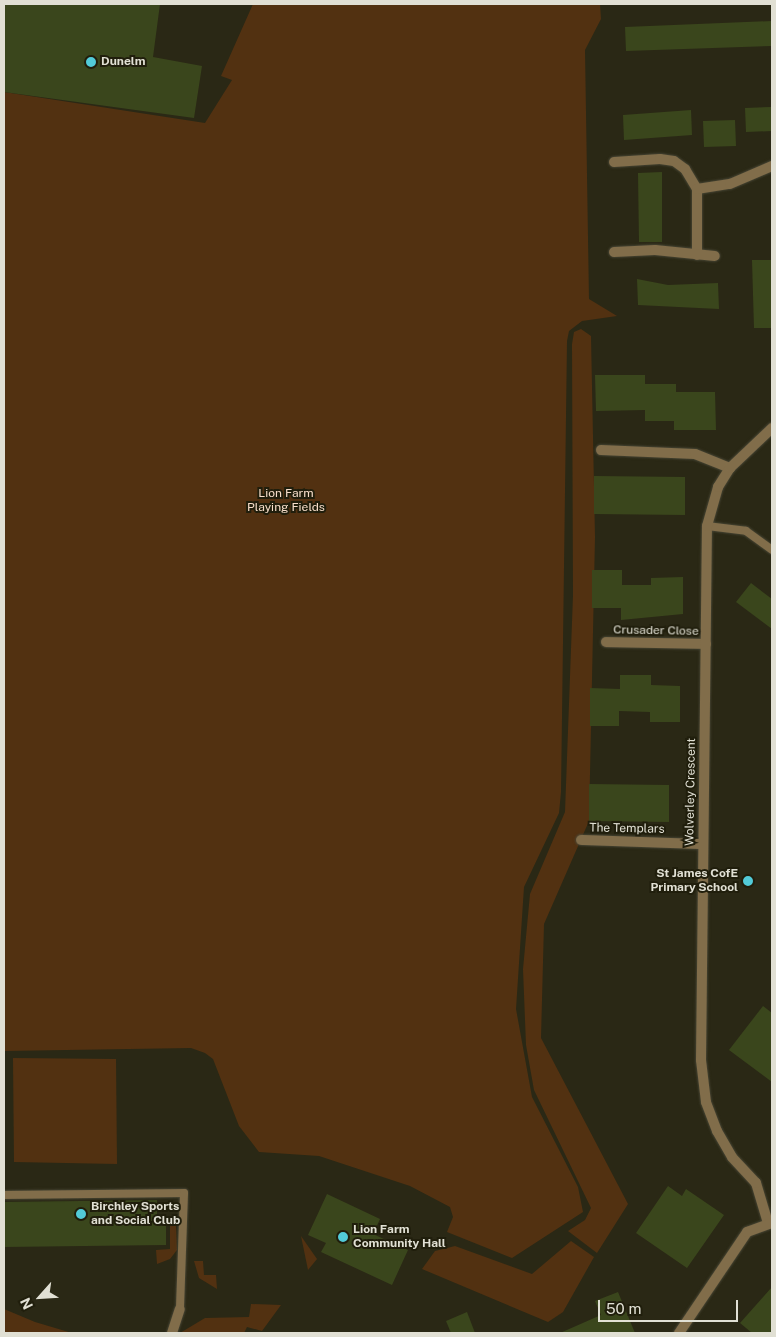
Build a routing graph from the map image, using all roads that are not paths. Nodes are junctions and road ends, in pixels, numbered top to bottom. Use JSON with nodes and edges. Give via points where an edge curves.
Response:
{"nodes":[{"id":1,"x":614,"y":162,"type":"dead end"},
{"id":2,"x":772,"y":166,"type":"edge"},
{"id":3,"x":696,"y":189,"type":"junction"},
{"id":4,"x":614,"y":252,"type":"dead end"},
{"id":5,"x":697,"y":255,"type":"junction"},
{"id":6,"x":715,"y":256,"type":"dead end"},
{"id":7,"x":772,"y":428,"type":"edge"},
{"id":8,"x":601,"y":450,"type":"dead end"},
{"id":9,"x":730,"y":468,"type":"junction"},
{"id":10,"x":707,"y":526,"type":"junction"},
{"id":11,"x":772,"y":550,"type":"edge"},
{"id":12,"x":606,"y":642,"type":"dead end"},
{"id":13,"x":706,"y":644,"type":"junction"},
{"id":14,"x":581,"y":840,"type":"dead end"},
{"id":15,"x":702,"y":844,"type":"junction"},
{"id":16,"x":4,"y":1195,"type":"edge"},
{"id":17,"x":770,"y":1223,"type":"edge"},
{"id":18,"x":180,"y":1309,"type":"joint"},
{"id":19,"x":172,"y":1333,"type":"edge"},
{"id":20,"x":679,"y":1333,"type":"edge"}],
"edges":[{"from":1,"to":3,"type":"street","via":[[663,159],[685,169]]},
{"from":2,"to":3,"type":"street","via":[[730,184]]},
{"from":3,"to":5,"type":"street"},
{"from":4,"to":5,"type":"street"},
{"from":5,"to":6,"type":"street"},
{"from":7,"to":9,"type":"street","name":"Wolverley Crescent"},
{"from":8,"to":9,"type":"street","via":[[695,454]]},
{"from":9,"to":10,"type":"street","name":"Wolverley Crescent","via":[[718,487]]},
{"from":10,"to":11,"type":"lane","via":[[746,531]]},
{"from":10,"to":13,"type":"street","name":"Wolverley Crescent"},
{"from":12,"to":13,"type":"street","name":"Crusader Close"},
{"from":13,"to":15,"type":"street","name":"Wolverley Crescent"},
{"from":14,"to":15,"type":"street","name":"The Templars"},
{"from":15,"to":17,"type":"street","name":"Wolverley Crescent","via":[[701,1060],[706,1102],[732,1157],[756,1183]]},
{"from":16,"to":18,"type":"lane","via":[[184,1193]]},
{"from":17,"to":20,"type":"street","via":[[747,1232]]},
{"from":18,"to":19,"type":"street"}]}
